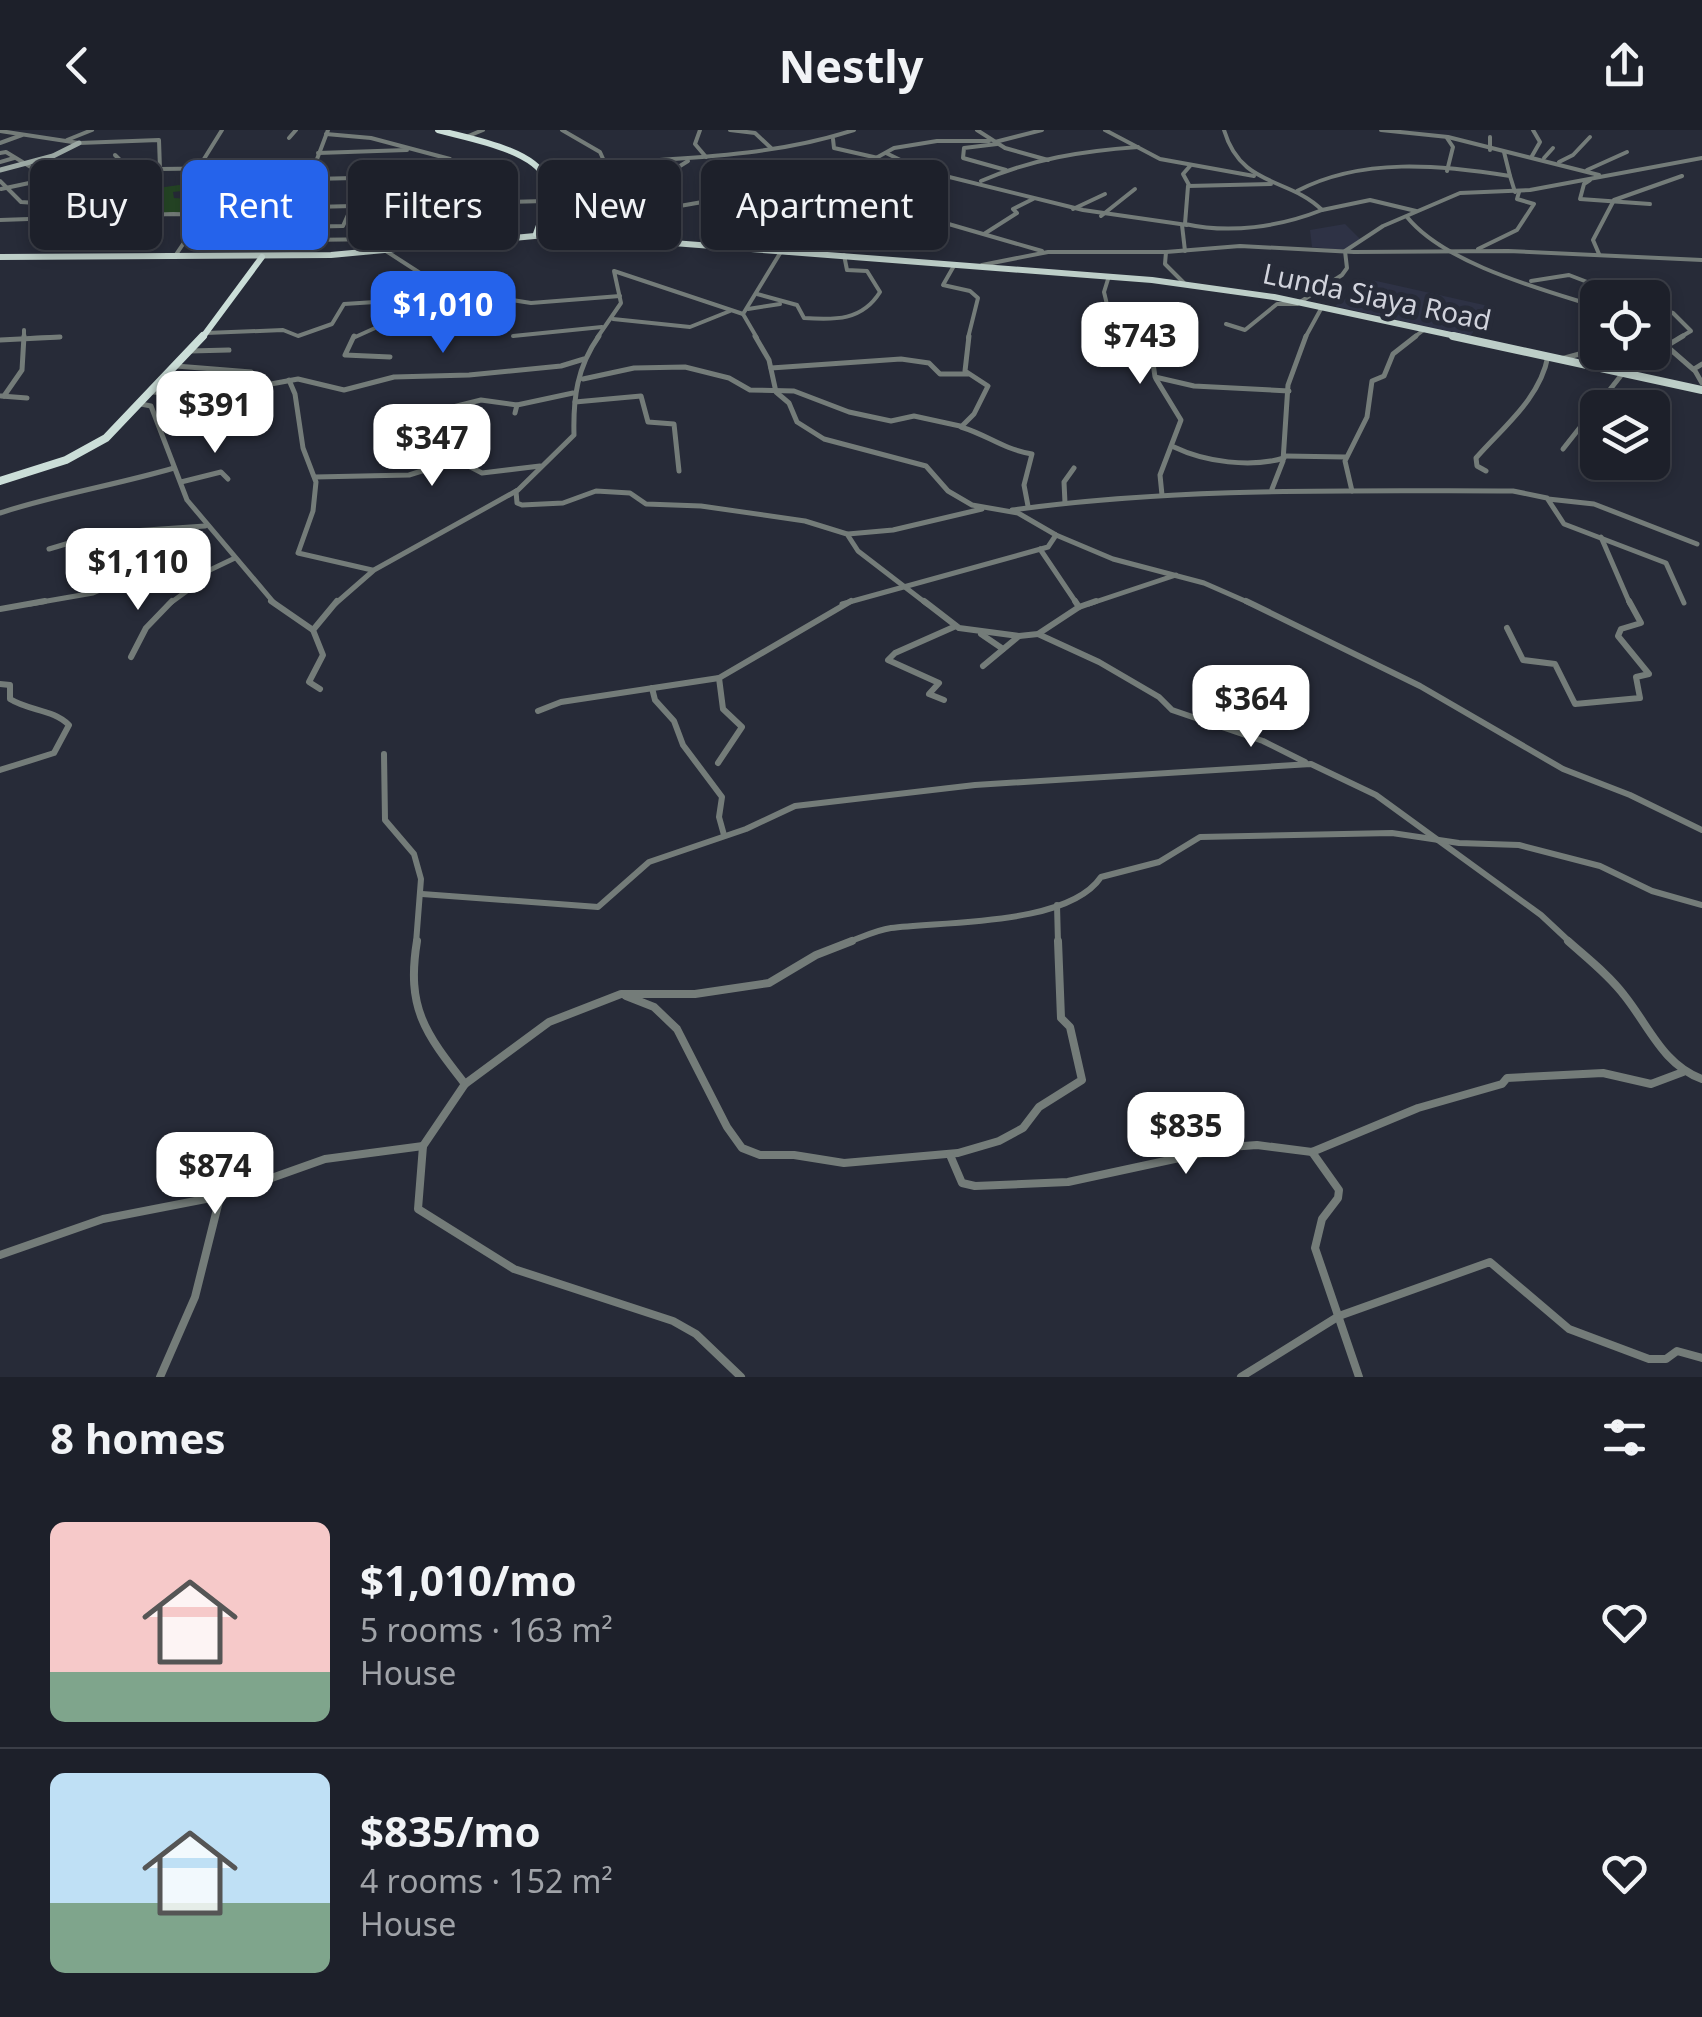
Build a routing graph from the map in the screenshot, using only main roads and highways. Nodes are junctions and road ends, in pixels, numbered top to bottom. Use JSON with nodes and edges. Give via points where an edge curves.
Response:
{"nodes":[{"id":1,"x":438,"y":130,"type":"edge"},
{"id":2,"x":79,"y":142,"type":"road end"},
{"id":3,"x":0,"y":170,"type":"edge"},
{"id":4,"x":536,"y":234,"type":"junction"},
{"id":5,"x":262,"y":256,"type":"junction"},
{"id":6,"x":0,"y":257,"type":"edge"},
{"id":7,"x":1702,"y":386,"type":"edge"},
{"id":8,"x":0,"y":481,"type":"edge"}],
"edges":[{"from":1,"to":4,"type":"highway","via":[[514,153],[538,169],[547,190]]},
{"from":2,"to":3,"type":"main road"},
{"from":4,"to":5,"type":"main road","name":"Lunda Siaya Road"},
{"from":4,"to":7,"type":"main road","name":"Lunda Siaya Road","via":[[1184,284],[1322,306]]},
{"from":5,"to":6,"type":"main road","name":"Lunda Siaya Road"},
{"from":5,"to":8,"type":"highway","via":[[206,333],[106,438]]}]}
